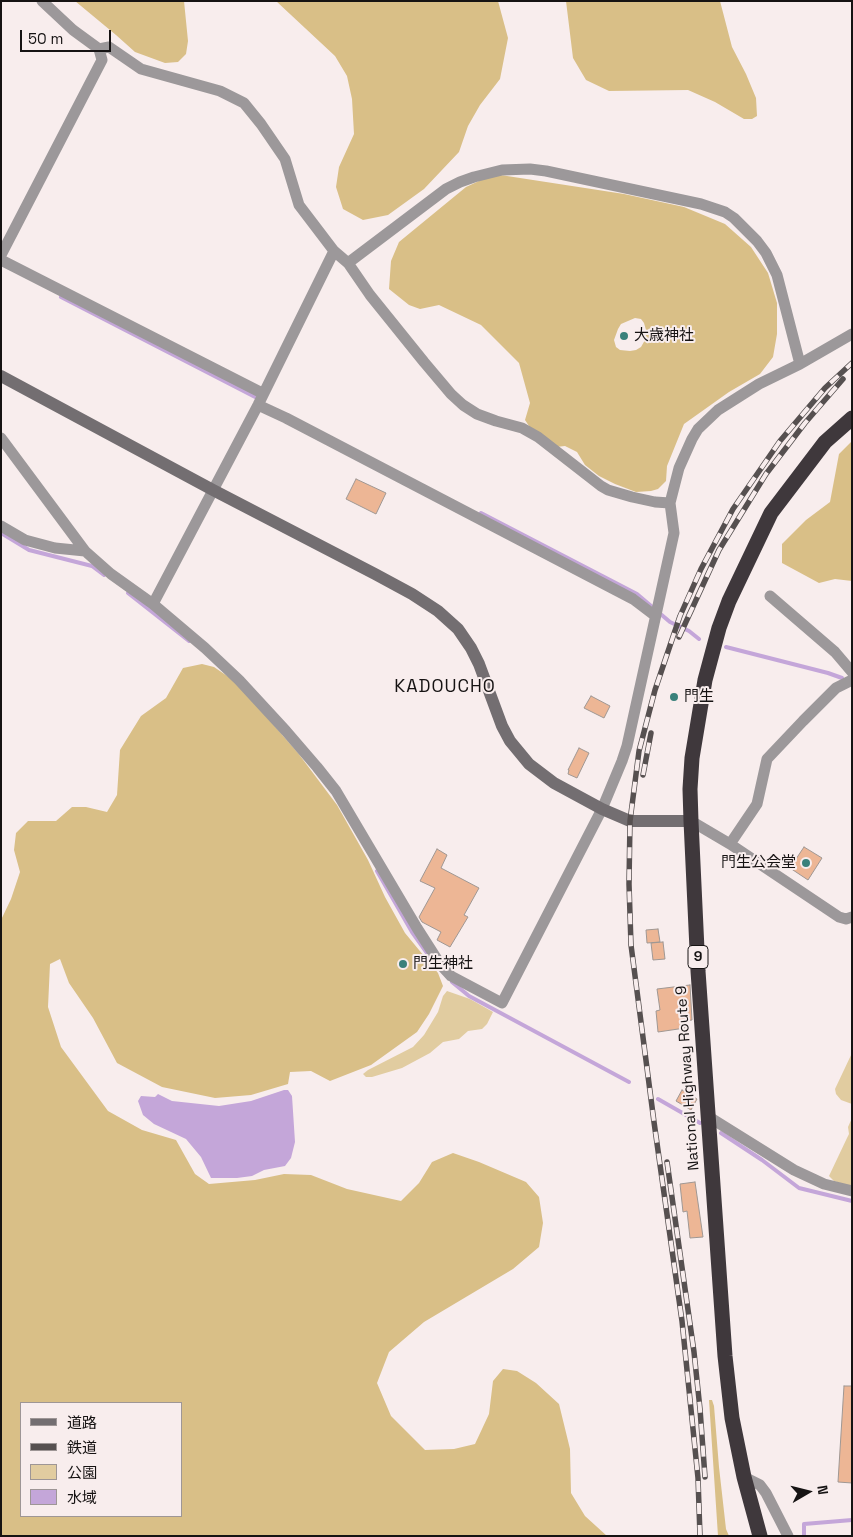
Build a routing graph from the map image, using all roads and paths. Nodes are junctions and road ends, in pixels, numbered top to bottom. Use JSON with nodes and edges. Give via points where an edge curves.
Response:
{"nodes":[{"id":1,"x":42,"y":1,"type":"edge"},
{"id":2,"x":99,"y":49,"type":"junction"},
{"id":3,"x":334,"y":251,"type":"junction"},
{"id":4,"x":1,"y":255,"type":"edge"},
{"id":5,"x":1,"y":260,"type":"edge"},
{"id":6,"x":348,"y":263,"type":"junction"},
{"id":7,"x":852,"y":334,"type":"edge"},
{"id":8,"x":800,"y":364,"type":"junction"},
{"id":9,"x":1,"y":376,"type":"edge"},
{"id":10,"x":262,"y":393,"type":"junction"},
{"id":11,"x":258,"y":405,"type":"junction"},
{"id":12,"x":852,"y":418,"type":"edge"},
{"id":13,"x":1,"y":438,"type":"edge"},
{"id":14,"x":213,"y":490,"type":"junction"},
{"id":15,"x":670,"y":503,"type":"junction"},
{"id":16,"x":1,"y":526,"type":"edge"},
{"id":17,"x":85,"y":551,"type":"junction"},
{"id":18,"x":770,"y":596,"type":"dead end"},
{"id":19,"x":153,"y":604,"type":"junction"},
{"id":20,"x":656,"y":610,"type":"junction"},
{"id":21,"x":852,"y":672,"type":"edge"},
{"id":22,"x":852,"y":680,"type":"edge"},
{"id":23,"x":602,"y":808,"type":"junction"},
{"id":24,"x":691,"y":821,"type":"junction"},
{"id":25,"x":730,"y":844,"type":"junction"},
{"id":26,"x":851,"y":919,"type":"edge"},
{"id":27,"x":709,"y":1118,"type":"junction"},
{"id":28,"x":852,"y":1191,"type":"edge"},
{"id":29,"x":744,"y":1477,"type":"junction"},
{"id":30,"x":760,"y":1536,"type":"edge"},
{"id":31,"x":788,"y":1536,"type":"edge"}],
"edges":[{"from":1,"to":2,"type":"street"},
{"from":2,"to":3,"type":"street","via":[[109,47],[141,69],[220,91],[244,103],[285,159],[299,205]]},
{"from":2,"to":4,"type":"street","via":[[102,60]]},
{"from":3,"to":6,"type":"street"},
{"from":3,"to":10,"type":"street"},
{"from":5,"to":10,"type":"street"},
{"from":6,"to":8,"type":"street","via":[[446,189],[502,170],[530,168],[701,204],[734,218],[766,253],[777,275]]},
{"from":6,"to":15,"type":"street","via":[[424,362],[463,404],[477,414],[522,428],[608,490]]},
{"from":7,"to":8,"type":"street"},
{"from":8,"to":15,"type":"street","via":[[718,410],[698,429],[684,454]]},
{"from":9,"to":14,"type":"street"},
{"from":10,"to":11,"type":"street"},
{"from":11,"to":14,"type":"street"},
{"from":11,"to":20,"type":"street"},
{"from":12,"to":24,"type":"highway","name":"National Highway Route 9","number":"9","via":[[826,442],[771,513],[729,601],[712,650],[700,707],[692,758]]},
{"from":13,"to":17,"type":"street"},
{"from":14,"to":19,"type":"street"},
{"from":14,"to":23,"type":"street","via":[[397,586],[438,611],[458,629],[471,648],[502,726],[518,753],[554,783]]},
{"from":15,"to":20,"type":"street","via":[[674,533]]},
{"from":16,"to":17,"type":"street","via":[[25,540]]},
{"from":17,"to":19,"type":"street"},
{"from":18,"to":21,"type":"street","via":[[835,652]]},
{"from":19,"to":23,"type":"street","via":[[239,680],[317,766],[440,964],[451,976],[502,1003]]},
{"from":20,"to":23,"type":"street","via":[[627,746]]},
{"from":22,"to":25,"type":"street","via":[[836,688],[766,759],[757,804]]},
{"from":23,"to":24,"type":"street","via":[[630,820]]},
{"from":24,"to":25,"type":"street"},
{"from":24,"to":27,"type":"highway","name":"National Highway Route 9","number":"9"},
{"from":25,"to":26,"type":"street","via":[[839,917]]},
{"from":27,"to":28,"type":"street","via":[[794,1170],[824,1184]]},
{"from":27,"to":29,"type":"highway","name":"National Highway Route 9","number":"9","via":[[725,1356],[732,1418]]},
{"from":29,"to":30,"type":"highway","name":"National Highway Route 9","number":"9"},
{"from":29,"to":31,"type":"street","via":[[760,1485],[766,1493]]}]}
